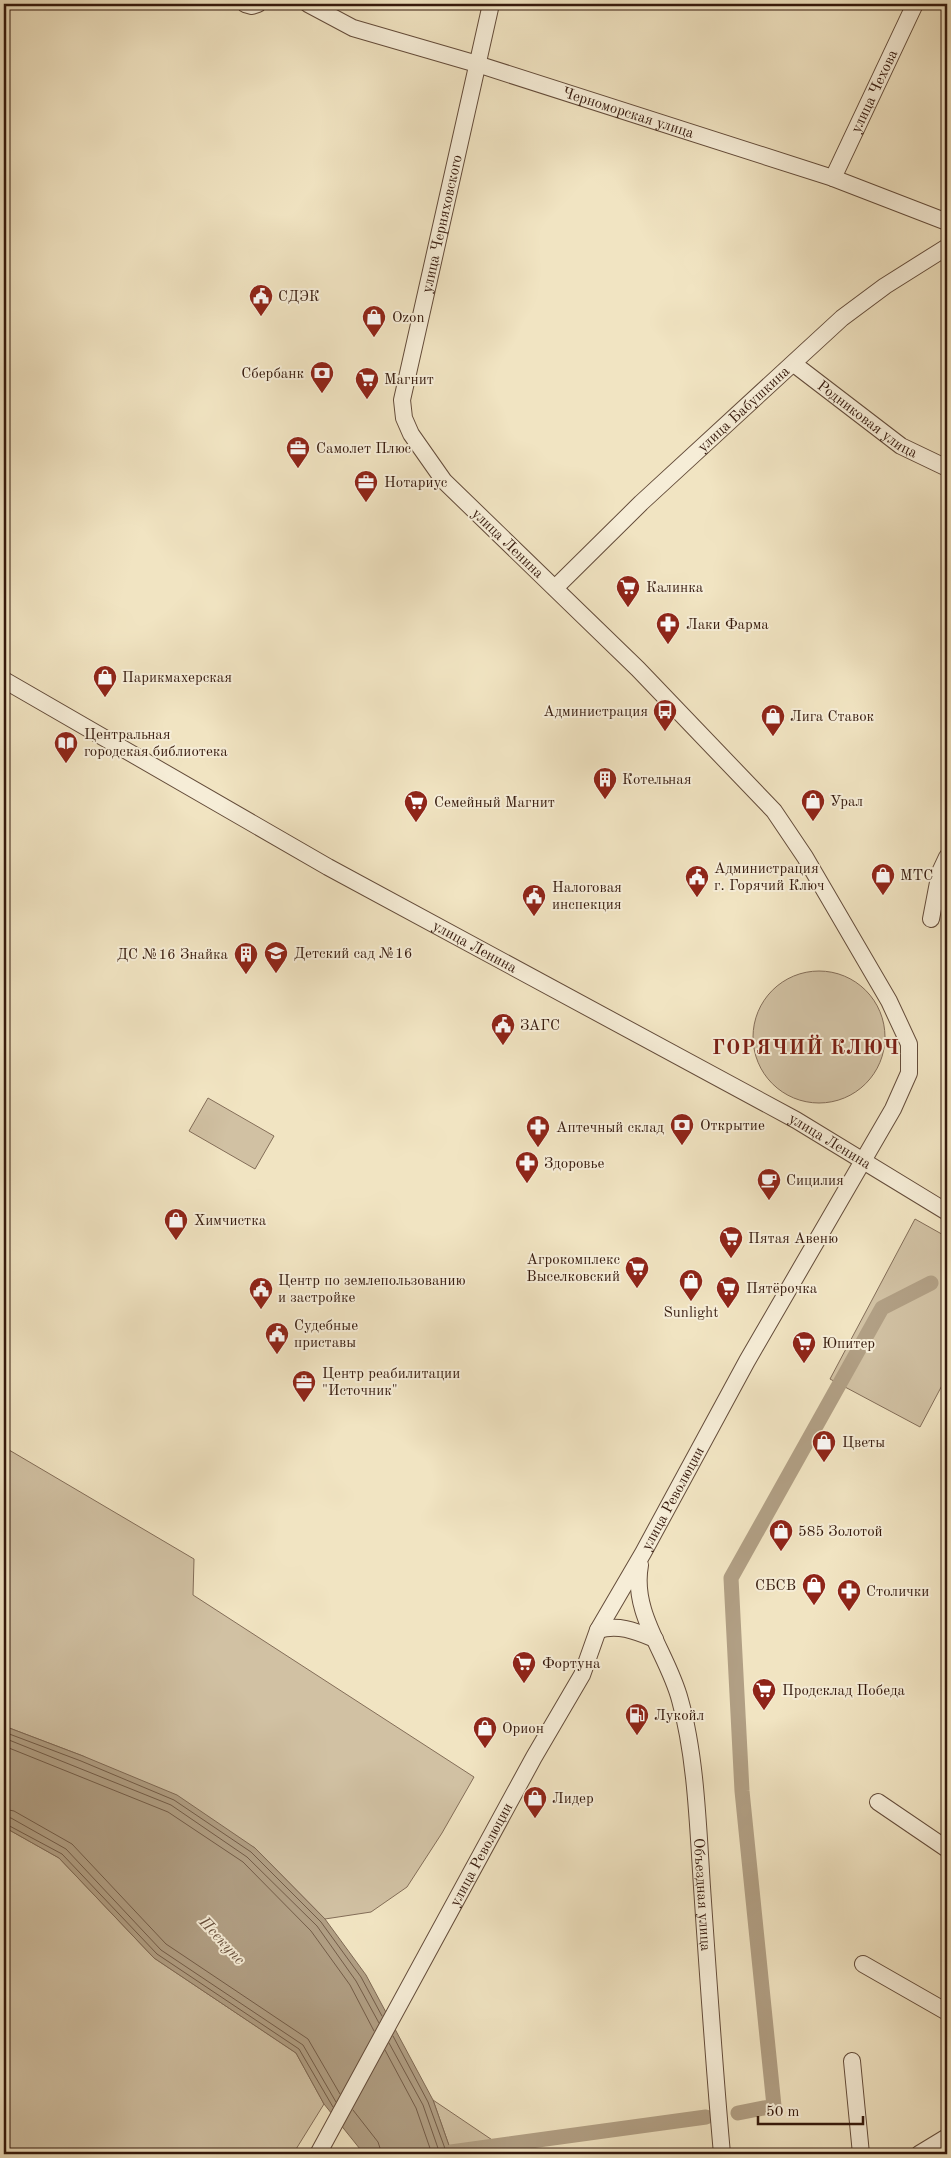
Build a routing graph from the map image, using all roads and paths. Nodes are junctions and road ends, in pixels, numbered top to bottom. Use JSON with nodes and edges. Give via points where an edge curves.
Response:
{"nodes":[{"id":1,"x":245,"y":4,"type":"edge"},
{"id":2,"x":258,"y":4,"type":"edge"},
{"id":3,"x":308,"y":4,"type":"edge"},
{"id":4,"x":491,"y":4,"type":"edge"},
{"id":5,"x":915,"y":4,"type":"edge"},
{"id":6,"x":477,"y":64,"type":"junction"},
{"id":7,"x":833,"y":178,"type":"junction"},
{"id":8,"x":947,"y":222,"type":"edge"},
{"id":9,"x":947,"y":247,"type":"edge"},
{"id":10,"x":794,"y":364,"type":"junction"},
{"id":11,"x":416,"y":442,"type":"joint"},
{"id":12,"x":947,"y":468,"type":"edge"},
{"id":13,"x":555,"y":588,"type":"junction"},
{"id":14,"x":4,"y":680,"type":"edge"},
{"id":15,"x":947,"y":857,"type":"edge"},
{"id":16,"x":931,"y":919,"type":"dead end"},
{"id":17,"x":909,"y":1044,"type":"joint"},
{"id":18,"x":864,"y":1160,"type":"junction"},
{"id":19,"x":947,"y":1212,"type":"edge"},
{"id":20,"x":643,"y":1553,"type":"junction"},
{"id":21,"x":598,"y":1630,"type":"junction"},
{"id":22,"x":655,"y":1639,"type":"junction"},
{"id":23,"x":878,"y":1802,"type":"dead end"},
{"id":24,"x":947,"y":1849,"type":"edge"},
{"id":25,"x":863,"y":1964,"type":"dead end"},
{"id":26,"x":947,"y":2012,"type":"edge"},
{"id":27,"x":852,"y":2061,"type":"dead end"},
{"id":28,"x":947,"y":2137,"type":"edge"},
{"id":29,"x":318,"y":2154,"type":"edge"},
{"id":30,"x":722,"y":2154,"type":"edge"},
{"id":31,"x":861,"y":2154,"type":"edge"},
{"id":32,"x":919,"y":2154,"type":"edge"}],
"edges":[{"from":1,"to":2,"type":"street"},
{"from":3,"to":6,"type":"street","name":"Черноморская улица","via":[[353,28]]},
{"from":4,"to":6,"type":"street","name":"улица Черняховского"},
{"from":5,"to":7,"type":"street","name":"улица Чехова"},
{"from":6,"to":7,"type":"street","name":"Черноморская улица"},
{"from":6,"to":11,"type":"street","name":"улица Черняховского","via":[[402,400],[404,418]]},
{"from":7,"to":8,"type":"street","name":"Черноморская улица"},
{"from":9,"to":10,"type":"street","name":"улица Бабушкина","via":[[842,318]]},
{"from":10,"to":12,"type":"street","name":"Родниковая улица","via":[[901,446]]},
{"from":10,"to":13,"type":"street","name":"улица Бабушкина","via":[[641,503]]},
{"from":11,"to":13,"type":"street","name":"улица Ленина","via":[[444,481]]},
{"from":13,"to":17,"type":"street","name":"улица Ленина","via":[[774,811],[805,857],[889,1002]]},
{"from":14,"to":18,"type":"street","name":"улица Ленина","via":[[328,868],[656,1042]]},
{"from":15,"to":16,"type":"street","via":[[940,872]]},
{"from":17,"to":18,"type":"street","name":"улица Революции","via":[[909,1073]]},
{"from":18,"to":19,"type":"street","name":"улица Ленина"},
{"from":18,"to":20,"type":"street","name":"улица Революции","via":[[747,1361]]},
{"from":20,"to":21,"type":"street","name":"улица Революции"},
{"from":20,"to":22,"type":"street","name":"Объездная улица","via":[[637,1584],[640,1602]]},
{"from":21,"to":22,"type":"street","via":[[611,1626],[625,1628]]},
{"from":21,"to":29,"type":"street","name":"улица Революции","via":[[582,1674]]},
{"from":22,"to":30,"type":"street","name":"Объездная улица","via":[[677,1687],[688,1745],[698,1830]]},
{"from":23,"to":24,"type":"street"},
{"from":25,"to":26,"type":"street"},
{"from":27,"to":31,"type":"street"},
{"from":28,"to":32,"type":"street"}]}
